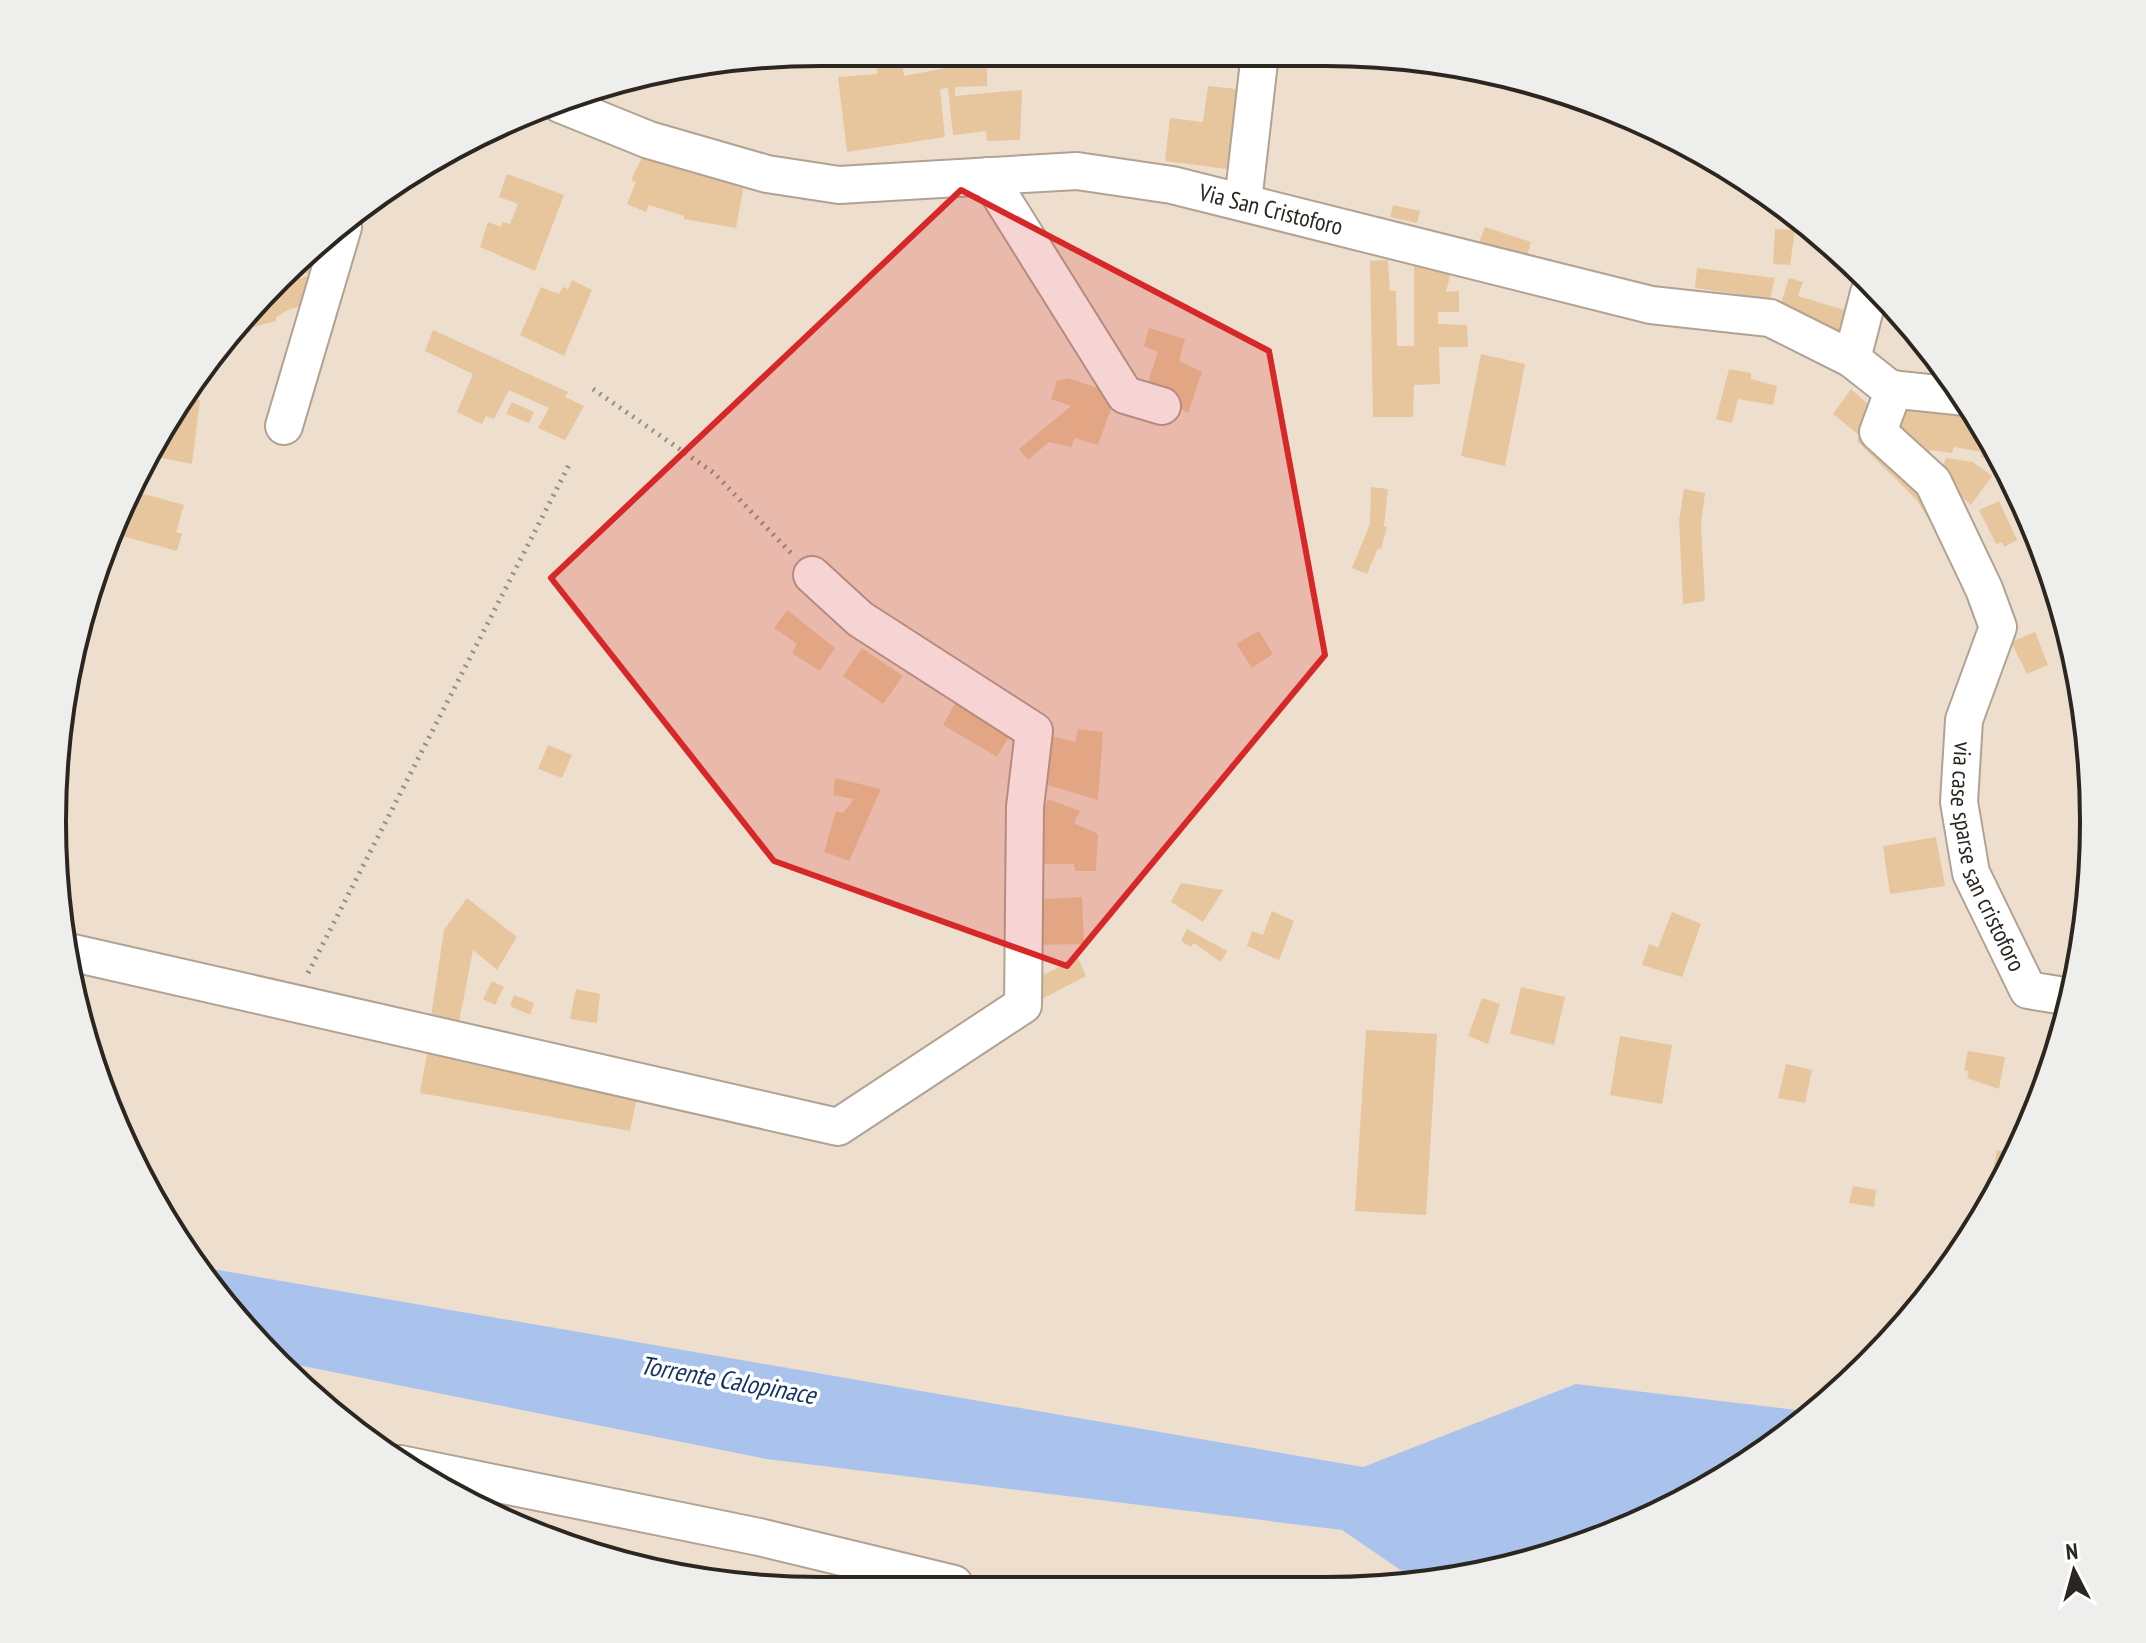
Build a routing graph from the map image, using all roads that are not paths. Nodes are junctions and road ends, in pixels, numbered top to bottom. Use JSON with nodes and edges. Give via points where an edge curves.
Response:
{"nodes":[{"id":1,"x":1259,"y":66,"type":"edge"},
{"id":2,"x":572,"y":109,"type":"edge"},
{"id":3,"x":988,"y":176,"type":"junction"},
{"id":4,"x":1243,"y":202,"type":"junction"},
{"id":5,"x":339,"y":240,"type":"edge"},
{"id":6,"x":1868,"y":297,"type":"edge"},
{"id":7,"x":1852,"y":359,"type":"junction"},
{"id":8,"x":1894,"y":389,"type":"junction"},
{"id":9,"x":1948,"y":395,"type":"edge"},
{"id":10,"x":1162,"y":406,"type":"dead end"},
{"id":11,"x":284,"y":426,"type":"dead end"},
{"id":12,"x":812,"y":575,"type":"road end"},
{"id":13,"x":78,"y":954,"type":"edge"},
{"id":14,"x":2059,"y":995,"type":"edge"},
{"id":15,"x":437,"y":1471,"type":"edge"},
{"id":16,"x":925,"y":1577,"type":"edge"}],
"edges":[{"from":1,"to":4,"type":"street"},
{"from":2,"to":3,"type":"street","name":"Via San Cristoforo","via":[[649,140],[767,174],[839,185]]},
{"from":3,"to":4,"type":"street","name":"Via San Cristoforo","via":[[1077,171]]},
{"from":3,"to":10,"type":"street","via":[[1125,395]]},
{"from":4,"to":7,"type":"street","name":"Via San Cristoforo","via":[[1651,305],[1770,318]]},
{"from":5,"to":11,"type":"street"},
{"from":6,"to":7,"type":"street"},
{"from":7,"to":8,"type":"street","name":"Via San Cristoforo"},
{"from":8,"to":9,"type":"street","name":"Via San Cristoforo"},
{"from":8,"to":14,"type":"street","name":"via case sparse san cristoforo","via":[[1878,432],[1933,482],[1998,627],[1964,720],[1959,802],[1971,873],[2028,990]]},
{"from":12,"to":13,"type":"street","via":[[860,619],[1034,731],[1025,807],[1023,1005],[838,1127]]},
{"from":15,"to":16,"type":"street","via":[[759,1537]]}]}
